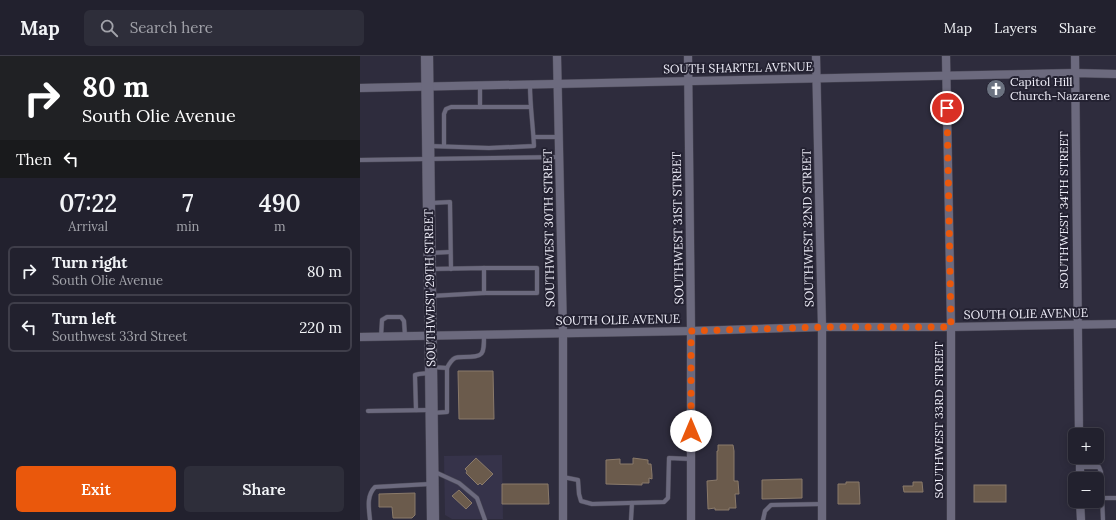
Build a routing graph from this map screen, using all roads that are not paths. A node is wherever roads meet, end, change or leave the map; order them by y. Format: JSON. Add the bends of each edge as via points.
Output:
{"nodes":[{"id":1,"x":427,"y":56,"type":"edge"},
{"id":2,"x":557,"y":56,"type":"edge"},
{"id":3,"x":688,"y":56,"type":"edge"},
{"id":4,"x":816,"y":56,"type":"edge"},
{"id":5,"x":946,"y":56,"type":"edge"},
{"id":6,"x":1075,"y":56,"type":"edge"},
{"id":7,"x":1075,"y":73,"type":"junction"},
{"id":8,"x":1116,"y":74,"type":"edge"},
{"id":9,"x":946,"y":76,"type":"junction"},
{"id":10,"x":816,"y":79,"type":"junction"},
{"id":11,"x":688,"y":80,"type":"junction"},
{"id":12,"x":530,"y":85,"type":"junction"},
{"id":13,"x":557,"y":85,"type":"junction"},
{"id":14,"x":427,"y":86,"type":"junction"},
{"id":15,"x":480,"y":86,"type":"junction"},
{"id":16,"x":360,"y":88,"type":"edge"},
{"id":17,"x":480,"y":107,"type":"junction"},
{"id":18,"x":530,"y":107,"type":"junction"},
{"id":19,"x":534,"y":137,"type":"junction"},
{"id":20,"x":559,"y":137,"type":"junction"},
{"id":21,"x":428,"y":146,"type":"junction"},
{"id":22,"x":444,"y":146,"type":"junction"},
{"id":23,"x":559,"y":157,"type":"junction"},
{"id":24,"x":428,"y":159,"type":"junction"},
{"id":25,"x":360,"y":160,"type":"edge"},
{"id":26,"x":429,"y":204,"type":"junction"},
{"id":27,"x":450,"y":252,"type":"junction"},
{"id":28,"x":430,"y":253,"type":"junction"},
{"id":29,"x":484,"y":268,"type":"junction"},
{"id":30,"x":451,"y":269,"type":"junction"},
{"id":31,"x":430,"y":270,"type":"junction"},
{"id":32,"x":484,"y":294,"type":"junction"},
{"id":33,"x":430,"y":296,"type":"junction"},
{"id":34,"x":1077,"y":324,"type":"junction"},
{"id":35,"x":1116,"y":324,"type":"edge"},
{"id":36,"x":822,"y":327,"type":"junction"},
{"id":37,"x":951,"y":327,"type":"junction"},
{"id":38,"x":691,"y":331,"type":"junction"},
{"id":39,"x":563,"y":333,"type":"junction"},
{"id":40,"x":484,"y":335,"type":"junction"},
{"id":41,"x":405,"y":336,"type":"junction"},
{"id":42,"x":431,"y":336,"type":"junction"},
{"id":43,"x":360,"y":337,"type":"edge"},
{"id":44,"x":381,"y":337,"type":"junction"},
{"id":45,"x":447,"y":368,"type":"junction"},
{"id":46,"x":431,"y":370,"type":"junction"},
{"id":47,"x":416,"y":410,"type":"junction"},
{"id":48,"x":368,"y":411,"type":"dead end"},
{"id":49,"x":432,"y":412,"type":"junction"},
{"id":50,"x":1079,"y":428,"type":"edge"},
{"id":51,"x":691,"y":459,"type":"junction"},
{"id":52,"x":1080,"y":467,"type":"joint"},
{"id":53,"x":1080,"y":472,"type":"edge"},
{"id":54,"x":1101,"y":472,"type":"edge"},
{"id":55,"x":563,"y":477,"type":"junction"},
{"id":56,"x":433,"y":478,"type":"junction"},
{"id":57,"x":1104,"y":498,"type":"edge"},
{"id":58,"x":1116,"y":498,"type":"edge"},
{"id":59,"x":632,"y":503,"type":"junction"},
{"id":60,"x":822,"y":504,"type":"junction"},
{"id":61,"x":1080,"y":508,"type":"edge"},
{"id":62,"x":1102,"y":508,"type":"edge"},
{"id":63,"x":370,"y":520,"type":"edge"},
{"id":64,"x":433,"y":520,"type":"edge"},
{"id":65,"x":485,"y":520,"type":"edge"},
{"id":66,"x":563,"y":520,"type":"edge"},
{"id":67,"x":632,"y":520,"type":"edge"},
{"id":68,"x":691,"y":520,"type":"edge"},
{"id":69,"x":763,"y":520,"type":"edge"},
{"id":70,"x":822,"y":520,"type":"edge"},
{"id":71,"x":951,"y":520,"type":"edge"},
{"id":72,"x":1081,"y":520,"type":"edge"},
{"id":73,"x":1103,"y":520,"type":"edge"}],
"edges":[{"from":1,"to":14,"type":"main road","name":"SOUTHWEST 29TH STREET"},
{"from":2,"to":13,"type":"street","name":"SOUTHWEST 30TH STREET"},
{"from":3,"to":11,"type":"street","name":"SOUTHWEST 31ST STREET"},
{"from":4,"to":10,"type":"street","name":"SOUTHWEST 32ND STREET"},
{"from":5,"to":9,"type":"street","name":"SOUTHWEST 33RD STREET"},
{"from":6,"to":7,"type":"street","name":"SOUTHWEST 34TH STREET"},
{"from":7,"to":8,"type":"street","name":"SOUTH SHARTEL AVENUE"},
{"from":7,"to":9,"type":"street","name":"SOUTH SHARTEL AVENUE"},
{"from":7,"to":34,"type":"street","name":"SOUTHWEST 34TH STREET"},
{"from":9,"to":10,"type":"street","name":"SOUTH SHARTEL AVENUE"},
{"from":9,"to":37,"type":"street","name":"SOUTHWEST 33RD STREET"},
{"from":10,"to":11,"type":"street","name":"SOUTH SHARTEL AVENUE"},
{"from":10,"to":36,"type":"street","name":"SOUTHWEST 32ND STREET"},
{"from":11,"to":13,"type":"street","name":"SOUTH SHARTEL AVENUE"},
{"from":11,"to":38,"type":"street","name":"SOUTHWEST 31ST STREET"},
{"from":12,"to":13,"type":"street","name":"SOUTH SHARTEL AVENUE"},
{"from":12,"to":15,"type":"street","name":"SOUTH SHARTEL AVENUE"},
{"from":12,"to":18,"type":"lane"},
{"from":13,"to":20,"type":"street","name":"SOUTHWEST 30TH STREET"},
{"from":14,"to":15,"type":"street","name":"SOUTH SHARTEL AVENUE"},
{"from":14,"to":16,"type":"street","name":"SOUTH SHARTEL AVENUE"},
{"from":14,"to":21,"type":"main road","name":"SOUTHWEST 29TH STREET"},
{"from":15,"to":17,"type":"lane"},
{"from":17,"to":18,"type":"lane"},
{"from":17,"to":22,"type":"lane","via":[[446,109]]},
{"from":18,"to":19,"type":"lane"},
{"from":19,"to":20,"type":"lane"},
{"from":19,"to":22,"type":"lane","via":[[534,146]]},
{"from":20,"to":23,"type":"street","name":"SOUTHWEST 30TH STREET"},
{"from":21,"to":22,"type":"lane"},
{"from":21,"to":24,"type":"main road","name":"SOUTHWEST 29TH STREET"},
{"from":23,"to":24,"type":"lane"},
{"from":23,"to":39,"type":"street","name":"SOUTHWEST 30TH STREET"},
{"from":24,"to":25,"type":"lane"},
{"from":24,"to":26,"type":"main road","name":"SOUTHWEST 29TH STREET"},
{"from":26,"to":27,"type":"lane","via":[[450,202]]},
{"from":26,"to":28,"type":"main road","name":"SOUTHWEST 29TH STREET"},
{"from":27,"to":28,"type":"lane"},
{"from":27,"to":30,"type":"lane"},
{"from":28,"to":31,"type":"main road","name":"SOUTHWEST 29TH STREET"},
{"from":29,"to":30,"type":"lane"},
{"from":29,"to":32,"type":"lane"},
{"from":29,"to":32,"type":"lane","via":[[537,268],[537,293]]},
{"from":30,"to":31,"type":"lane"},
{"from":31,"to":33,"type":"main road","name":"SOUTHWEST 29TH STREET"},
{"from":32,"to":33,"type":"lane"},
{"from":33,"to":42,"type":"main road","name":"SOUTHWEST 29TH STREET"},
{"from":34,"to":35,"type":"street","name":"SOUTH OLIE AVENUE"},
{"from":34,"to":37,"type":"street","name":"SOUTH OLIE AVENUE"},
{"from":34,"to":50,"type":"street","name":"SOUTHWEST 34TH STREET"},
{"from":36,"to":37,"type":"street","name":"SOUTH OLIE AVENUE"},
{"from":36,"to":38,"type":"street","name":"SOUTH OLIE AVENUE"},
{"from":36,"to":60,"type":"street","name":"SOUTHWEST 32ND STREET"},
{"from":37,"to":71,"type":"street","name":"SOUTHWEST 33RD STREET"},
{"from":38,"to":39,"type":"street","name":"SOUTH OLIE AVENUE"},
{"from":38,"to":51,"type":"street","name":"SOUTHWEST 31ST STREET"},
{"from":39,"to":40,"type":"street","name":"SOUTH OLIE AVENUE"},
{"from":39,"to":55,"type":"street","name":"SOUTHWEST 30TH STREET"},
{"from":40,"to":42,"type":"street","name":"SOUTH OLIE AVENUE"},
{"from":40,"to":45,"type":"lane","via":[[481,355],[456,357]]},
{"from":41,"to":42,"type":"street","name":"SOUTH OLIE AVENUE"},
{"from":41,"to":44,"type":"street","name":"SOUTH OLIE AVENUE"},
{"from":41,"to":44,"type":"lane","via":[[404,321],[401,317],[387,317],[382,320]]},
{"from":42,"to":46,"type":"main road","name":"SOUTHWEST 29TH STREET"},
{"from":43,"to":44,"type":"street","name":"SOUTH OLIE AVENUE"},
{"from":45,"to":46,"type":"lane"},
{"from":45,"to":49,"type":"lane","via":[[447,412]]},
{"from":46,"to":47,"type":"lane","via":[[415,375]]},
{"from":46,"to":49,"type":"main road","name":"SOUTHWEST 29TH STREET"},
{"from":47,"to":48,"type":"lane"},
{"from":47,"to":49,"type":"lane"},
{"from":49,"to":56,"type":"main road","name":"SOUTHWEST 29TH STREET"},
{"from":51,"to":59,"type":"lane","via":[[669,458],[668,498],[664,502]]},
{"from":51,"to":68,"type":"street","name":"SOUTHWEST 31ST STREET"},
{"from":52,"to":53,"type":"street"},
{"from":52,"to":54,"type":"lane","via":[[1099,467]]},
{"from":55,"to":59,"type":"lane","via":[[578,480],[581,501],[592,504]]},
{"from":55,"to":66,"type":"street","name":"SOUTHWEST 30TH STREET"},
{"from":56,"to":63,"type":"lane","via":[[375,487],[369,499]]},
{"from":56,"to":64,"type":"main road","name":"SOUTHWEST 29TH STREET"},
{"from":56,"to":65,"type":"lane","via":[[459,483],[477,498]]},
{"from":57,"to":58,"type":"lane"},
{"from":59,"to":67,"type":"lane"},
{"from":60,"to":69,"type":"lane","via":[[771,505],[764,511]]},
{"from":60,"to":70,"type":"street","name":"SOUTHWEST 32ND STREET"},
{"from":61,"to":72,"type":"street"},
{"from":62,"to":73,"type":"lane"}]}
